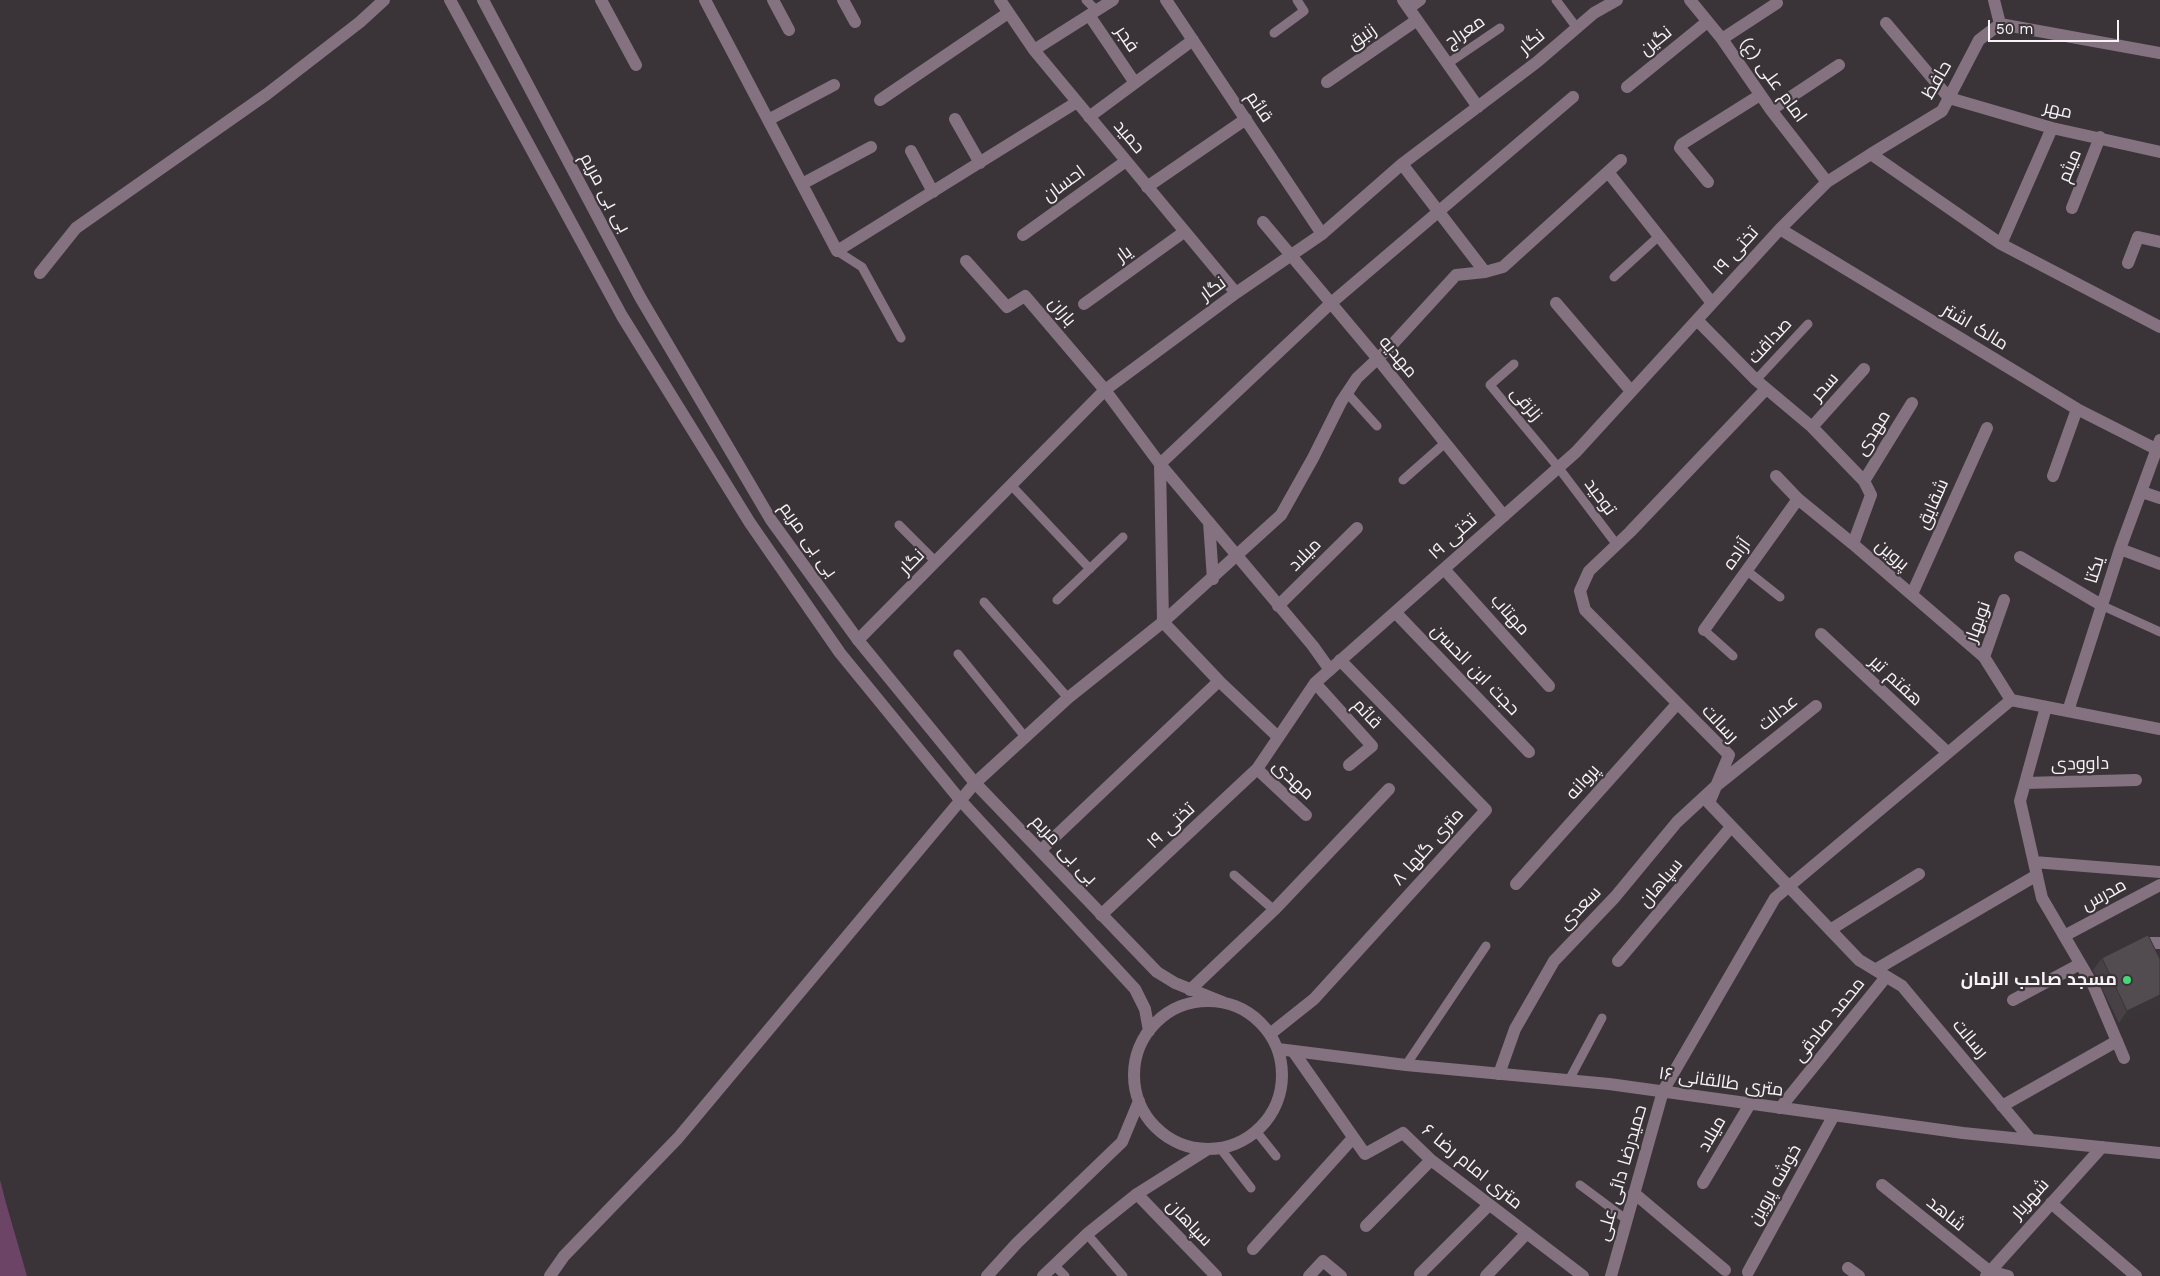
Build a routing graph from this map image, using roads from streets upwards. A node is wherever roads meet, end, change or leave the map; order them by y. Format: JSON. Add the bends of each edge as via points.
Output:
{"nodes":[{"id":1,"x":384,"y":0,"type":"edge"},
{"id":2,"x":450,"y":0,"type":"edge"},
{"id":3,"x":483,"y":0,"type":"edge"},
{"id":4,"x":601,"y":0,"type":"edge"},
{"id":5,"x":705,"y":0,"type":"edge"},
{"id":6,"x":773,"y":0,"type":"edge"},
{"id":7,"x":843,"y":0,"type":"edge"},
{"id":8,"x":1000,"y":0,"type":"edge"},
{"id":9,"x":1113,"y":0,"type":"edge"},
{"id":10,"x":1166,"y":0,"type":"edge"},
{"id":11,"x":1420,"y":0,"type":"edge"},
{"id":12,"x":1617,"y":0,"type":"edge"},
{"id":13,"x":1690,"y":0,"type":"edge"},
{"id":14,"x":1994,"y":0,"type":"edge"},
{"id":15,"x":1777,"y":3,"type":"dead end"},
{"id":16,"x":1406,"y":4,"type":"edge"},
{"id":17,"x":1008,"y":13,"type":"junction"},
{"id":18,"x":1093,"y":13,"type":"junction"},
{"id":19,"x":1417,"y":20,"type":"junction"},
{"id":20,"x":855,"y":22,"type":"dead end"},
{"id":21,"x":1707,"y":22,"type":"junction"},
{"id":22,"x":1886,"y":23,"type":"dead end"},
{"id":23,"x":2000,"y":24,"type":"junction"},
{"id":24,"x":789,"y":30,"type":"dead end"},
{"id":25,"x":1722,"y":39,"type":"junction"},
{"id":26,"x":1193,"y":40,"type":"junction"},
{"id":27,"x":1034,"y":50,"type":"junction"},
{"id":28,"x":2160,"y":53,"type":"edge"},
{"id":29,"x":636,"y":65,"type":"dead end"},
{"id":30,"x":1840,"y":65,"type":"dead end"},
{"id":31,"x":1327,"y":82,"type":"dead end"},
{"id":32,"x":1135,"y":83,"type":"junction"},
{"id":33,"x":834,"y":85,"type":"dead end"},
{"id":34,"x":1627,"y":86,"type":"dead end"},
{"id":35,"x":1760,"y":96,"type":"junction"},
{"id":36,"x":1573,"y":97,"type":"dead end"},
{"id":37,"x":1949,"y":98,"type":"junction"},
{"id":38,"x":880,"y":100,"type":"dead end"},
{"id":39,"x":1077,"y":102,"type":"junction"},
{"id":40,"x":1478,"y":107,"type":"junction"},
{"id":41,"x":1771,"y":110,"type":"junction"},
{"id":42,"x":1089,"y":117,"type":"junction"},
{"id":43,"x":955,"y":119,"type":"dead end"},
{"id":44,"x":1246,"y":119,"type":"junction"},
{"id":45,"x":768,"y":120,"type":"junction"},
{"id":46,"x":2052,"y":128,"type":"junction"},
{"id":47,"x":2100,"y":137,"type":"junction"},
{"id":48,"x":871,"y":146,"type":"dead end"},
{"id":49,"x":911,"y":151,"type":"dead end"},
{"id":50,"x":2160,"y":152,"type":"edge"},
{"id":51,"x":1871,"y":154,"type":"junction"},
{"id":52,"x":1621,"y":160,"type":"dead end"},
{"id":53,"x":1126,"y":161,"type":"junction"},
{"id":54,"x":980,"y":163,"type":"junction"},
{"id":55,"x":1402,"y":164,"type":"junction"},
{"id":56,"x":1608,"y":172,"type":"junction"},
{"id":57,"x":1708,"y":182,"type":"dead end"},
{"id":58,"x":1827,"y":182,"type":"junction"},
{"id":59,"x":802,"y":184,"type":"junction"},
{"id":60,"x":1147,"y":187,"type":"junction"},
{"id":61,"x":933,"y":192,"type":"junction"},
{"id":62,"x":2072,"y":208,"type":"dead end"},
{"id":63,"x":1438,"y":211,"type":"junction"},
{"id":64,"x":1262,"y":222,"type":"dead end"},
{"id":65,"x":1780,"y":229,"type":"junction"},
{"id":66,"x":1184,"y":232,"type":"junction"},
{"id":67,"x":1322,"y":234,"type":"junction"},
{"id":68,"x":1023,"y":235,"type":"dead end"},
{"id":69,"x":2160,"y":242,"type":"edge"},
{"id":70,"x":2001,"y":244,"type":"junction"},
{"id":71,"x":1290,"y":256,"type":"junction"},
{"id":72,"x":966,"y":261,"type":"dead end"},
{"id":73,"x":2128,"y":263,"type":"dead end"},
{"id":74,"x":1485,"y":272,"type":"junction"},
{"id":75,"x":40,"y":273,"type":"dead end"},
{"id":76,"x":1236,"y":294,"type":"junction"},
{"id":77,"x":1556,"y":302,"type":"dead end"},
{"id":78,"x":1712,"y":303,"type":"junction"},
{"id":79,"x":1084,"y":304,"type":"dead end"},
{"id":80,"x":1330,"y":304,"type":"junction"},
{"id":81,"x":1697,"y":320,"type":"junction"},
{"id":82,"x":2160,"y":327,"type":"edge"},
{"id":83,"x":1377,"y":358,"type":"junction"},
{"id":84,"x":1864,"y":369,"type":"dead end"},
{"id":85,"x":1766,"y":389,"type":"junction"},
{"id":86,"x":1105,"y":390,"type":"junction"},
{"id":87,"x":1631,"y":392,"type":"junction"},
{"id":88,"x":1912,"y":403,"type":"dead end"},
{"id":89,"x":2077,"y":409,"type":"junction"},
{"id":90,"x":1812,"y":427,"type":"junction"},
{"id":91,"x":1987,"y":428,"type":"dead end"},
{"id":92,"x":2158,"y":445,"type":"edge"},
{"id":93,"x":1160,"y":464,"type":"junction"},
{"id":94,"x":1776,"y":476,"type":"dead end"},
{"id":95,"x":2053,"y":476,"type":"dead end"},
{"id":96,"x":1864,"y":481,"type":"junction"},
{"id":97,"x":2142,"y":492,"type":"junction"},
{"id":98,"x":2160,"y":498,"type":"edge"},
{"id":99,"x":1798,"y":499,"type":"junction"},
{"id":100,"x":1504,"y":516,"type":"junction"},
{"id":101,"x":1209,"y":522,"type":"junction"},
{"id":102,"x":1357,"y":528,"type":"dead end"},
{"id":103,"x":1852,"y":544,"type":"junction"},
{"id":104,"x":2120,"y":549,"type":"junction"},
{"id":105,"x":1238,"y":556,"type":"junction"},
{"id":106,"x":2020,"y":557,"type":"dead end"},
{"id":107,"x":2160,"y":564,"type":"edge"},
{"id":108,"x":1444,"y":569,"type":"junction"},
{"id":109,"x":1212,"y":578,"type":"junction"},
{"id":110,"x":1912,"y":594,"type":"junction"},
{"id":111,"x":2004,"y":600,"type":"dead end"},
{"id":112,"x":1278,"y":606,"type":"junction"},
{"id":113,"x":2103,"y":606,"type":"junction"},
{"id":114,"x":1395,"y":612,"type":"junction"},
{"id":115,"x":1164,"y":622,"type":"junction"},
{"id":116,"x":1704,"y":630,"type":"road end"},
{"id":117,"x":1821,"y":634,"type":"dead end"},
{"id":118,"x":858,"y":640,"type":"junction"},
{"id":119,"x":1984,"y":657,"type":"junction"},
{"id":120,"x":1340,"y":660,"type":"junction"},
{"id":121,"x":1330,"y":670,"type":"junction"},
{"id":122,"x":1219,"y":681,"type":"junction"},
{"id":123,"x":1315,"y":683,"type":"junction"},
{"id":124,"x":1549,"y":686,"type":"dead end"},
{"id":125,"x":2010,"y":700,"type":"junction"},
{"id":126,"x":1677,"y":704,"type":"junction"},
{"id":127,"x":1816,"y":706,"type":"dead end"},
{"id":128,"x":2046,"y":707,"type":"junction"},
{"id":129,"x":2068,"y":711,"type":"junction"},
{"id":130,"x":2160,"y":729,"type":"edge"},
{"id":131,"x":1278,"y":737,"type":"junction"},
{"id":132,"x":1529,"y":752,"type":"dead end"},
{"id":133,"x":1948,"y":753,"type":"junction"},
{"id":134,"x":1349,"y":765,"type":"dead end"},
{"id":135,"x":1257,"y":769,"type":"junction"},
{"id":136,"x":2136,"y":780,"type":"dead end"},
{"id":137,"x":976,"y":783,"type":"junction"},
{"id":138,"x":2025,"y":783,"type":"junction"},
{"id":139,"x":1716,"y":786,"type":"junction"},
{"id":140,"x":1389,"y":789,"type":"dead end"},
{"id":141,"x":960,"y":801,"type":"junction"},
{"id":142,"x":1306,"y":815,"type":"dead end"},
{"id":143,"x":1731,"y":827,"type":"junction"},
{"id":144,"x":1041,"y":850,"type":"junction"},
{"id":145,"x":2034,"y":862,"type":"junction"},
{"id":146,"x":2160,"y":872,"type":"edge"},
{"id":147,"x":1919,"y":874,"type":"dead end"},
{"id":148,"x":2037,"y":875,"type":"junction"},
{"id":149,"x":1516,"y":884,"type":"dead end"},
{"id":150,"x":2160,"y":885,"type":"edge"},
{"id":151,"x":1788,"y":887,"type":"junction"},
{"id":152,"x":1101,"y":915,"type":"junction"},
{"id":153,"x":1830,"y":930,"type":"junction"},
{"id":154,"x":2064,"y":936,"type":"junction"},
{"id":155,"x":1618,"y":961,"type":"dead end"},
{"id":156,"x":2080,"y":964,"type":"junction"},
{"id":157,"x":1880,"y":973,"type":"junction"},
{"id":158,"x":1190,"y":990,"type":"junction"},
{"id":159,"x":2013,"y":1000,"type":"dead end"},
{"id":160,"x":1225,"y":1003,"type":"junction"},
{"id":161,"x":1149,"y":1031,"type":"junction"},
{"id":162,"x":1270,"y":1034,"type":"junction"},
{"id":163,"x":2117,"y":1041,"type":"junction"},
{"id":164,"x":1278,"y":1049,"type":"junction"},
{"id":165,"x":1293,"y":1052,"type":"junction"},
{"id":166,"x":2124,"y":1058,"type":"dead end"},
{"id":167,"x":1498,"y":1074,"type":"junction"},
{"id":168,"x":1663,"y":1092,"type":"junction"},
{"id":169,"x":1139,"y":1101,"type":"junction"},
{"id":170,"x":1750,"y":1104,"type":"junction"},
{"id":171,"x":2002,"y":1106,"type":"junction"},
{"id":172,"x":1780,"y":1108,"type":"junction"},
{"id":173,"x":1834,"y":1115,"type":"junction"},
{"id":174,"x":1353,"y":1138,"type":"junction"},
{"id":175,"x":2031,"y":1140,"type":"junction"},
{"id":176,"x":2102,"y":1147,"type":"junction"},
{"id":177,"x":1214,"y":1149,"type":"junction"},
{"id":178,"x":2160,"y":1153,"type":"edge"},
{"id":179,"x":1431,"y":1160,"type":"junction"},
{"id":180,"x":1703,"y":1183,"type":"dead end"},
{"id":181,"x":1882,"y":1185,"type":"dead end"},
{"id":182,"x":1137,"y":1194,"type":"junction"},
{"id":183,"x":1634,"y":1194,"type":"junction"},
{"id":184,"x":2051,"y":1203,"type":"junction"},
{"id":185,"x":1489,"y":1205,"type":"junction"},
{"id":186,"x":1366,"y":1226,"type":"dead end"},
{"id":187,"x":1526,"y":1233,"type":"junction"},
{"id":188,"x":1253,"y":1249,"type":"dead end"},
{"id":189,"x":1848,"y":1268,"type":"dead end"},
{"id":190,"x":1725,"y":1270,"type":"dead end"},
{"id":191,"x":1748,"y":1272,"type":"dead end"},
{"id":192,"x":1987,"y":1273,"type":"edge"},
{"id":193,"x":1420,"y":1274,"type":"dead end"},
{"id":194,"x":550,"y":1276,"type":"edge"},
{"id":195,"x":987,"y":1276,"type":"edge"},
{"id":196,"x":1043,"y":1276,"type":"edge"},
{"id":197,"x":1216,"y":1276,"type":"edge"},
{"id":198,"x":1309,"y":1276,"type":"edge"},
{"id":199,"x":1341,"y":1276,"type":"edge"},
{"id":200,"x":1486,"y":1276,"type":"edge"},
{"id":201,"x":1583,"y":1276,"type":"edge"},
{"id":202,"x":1611,"y":1276,"type":"edge"},
{"id":203,"x":1859,"y":1276,"type":"edge"},
{"id":204,"x":2008,"y":1276,"type":"edge"},
{"id":205,"x":2136,"y":1276,"type":"edge"}],
"edges":[{"from":1,"to":75,"type":"street","via":[[267,94],[76,228]]},
{"from":2,"to":141,"type":"street","via":[[622,316],[750,523],[840,652]]},
{"from":3,"to":118,"type":"street","name":"بی بی مریم","via":[[640,297],[771,520]]},
{"from":4,"to":29,"type":"street"},
{"from":5,"to":45,"type":"street"},
{"from":6,"to":24,"type":"street"},
{"from":7,"to":20,"type":"street"},
{"from":8,"to":17,"type":"street","name":"حمید"},
{"from":9,"to":18,"type":"street"},
{"from":10,"to":26,"type":"street","name":"قائم"},
{"from":11,"to":16,"type":"street"},
{"from":12,"to":40,"type":"street","name":"نگار","via":[[1594,12],[1537,62]]},
{"from":13,"to":21,"type":"street","name":"امام علی (ع)"},
{"from":14,"to":23,"type":"street"},
{"from":15,"to":25,"type":"street"},
{"from":16,"to":19,"type":"street"},
{"from":17,"to":27,"type":"street","name":"حمید"},
{"from":17,"to":38,"type":"street"},
{"from":18,"to":27,"type":"street"},
{"from":18,"to":32,"type":"street","name":"فجر"},
{"from":19,"to":31,"type":"street","name":"زنبق"},
{"from":19,"to":40,"type":"street"},
{"from":21,"to":25,"type":"street","name":"امام علی (ع)"},
{"from":21,"to":34,"type":"street","name":"نگین"},
{"from":22,"to":37,"type":"street"},
{"from":23,"to":28,"type":"street"},
{"from":23,"to":37,"type":"street","name":"حافظ","via":[[1979,40]]},
{"from":25,"to":35,"type":"street","name":"امام علی (ع)"},
{"from":26,"to":32,"type":"street"},
{"from":26,"to":44,"type":"street","name":"قائم"},
{"from":27,"to":39,"type":"street","name":"حمید"},
{"from":30,"to":41,"type":"street"},
{"from":32,"to":42,"type":"street"},
{"from":33,"to":45,"type":"street"},
{"from":35,"to":41,"type":"street","name":"امام علی (ع)"},
{"from":35,"to":57,"type":"street","via":[[1682,144],[1680,148]]},
{"from":36,"to":63,"type":"street"},
{"from":37,"to":46,"type":"street","name":"مهر"},
{"from":37,"to":51,"type":"street","name":"حافظ","via":[[1942,112]]},
{"from":39,"to":42,"type":"street","name":"حمید"},
{"from":39,"to":54,"type":"street"},
{"from":40,"to":55,"type":"street","name":"نگار"},
{"from":41,"to":58,"type":"street","name":"امام علی (ع)"},
{"from":42,"to":53,"type":"street","name":"حمید"},
{"from":43,"to":54,"type":"street"},
{"from":44,"to":60,"type":"street"},
{"from":44,"to":67,"type":"street","name":"قائم"},
{"from":45,"to":59,"type":"street"},
{"from":46,"to":47,"type":"street","name":"مهر"},
{"from":46,"to":70,"type":"street"},
{"from":47,"to":50,"type":"street","name":"مهر"},
{"from":47,"to":62,"type":"street","name":"میثم"},
{"from":48,"to":59,"type":"street"},
{"from":49,"to":61,"type":"street"},
{"from":51,"to":58,"type":"street","name":"حافظ"},
{"from":51,"to":70,"type":"street"},
{"from":52,"to":56,"type":"street"},
{"from":53,"to":60,"type":"street","name":"حمید"},
{"from":53,"to":68,"type":"street","name":"احسان"},
{"from":54,"to":61,"type":"street"},
{"from":55,"to":63,"type":"street"},
{"from":55,"to":67,"type":"street","name":"نگار"},
{"from":56,"to":74,"type":"street","via":[[1503,267]]},
{"from":56,"to":78,"type":"street"},
{"from":58,"to":65,"type":"street","name":"تختی ۱۹"},
{"from":59,"to":61,"type":"street","via":[[837,251]]},
{"from":60,"to":66,"type":"street","name":"حمید"},
{"from":63,"to":74,"type":"street"},
{"from":63,"to":80,"type":"street"},
{"from":64,"to":71,"type":"street","name":"مهدیه"},
{"from":65,"to":78,"type":"street","name":"تختی ۱۹"},
{"from":65,"to":89,"type":"street","name":"مالک اشتر"},
{"from":66,"to":76,"type":"street","name":"حمید"},
{"from":66,"to":79,"type":"street","name":"یار"},
{"from":67,"to":71,"type":"street","name":"نگار"},
{"from":69,"to":73,"type":"street","via":[[2138,237]]},
{"from":70,"to":82,"type":"street"},
{"from":71,"to":76,"type":"street","name":"نگار"},
{"from":71,"to":80,"type":"street","name":"مهدیه"},
{"from":72,"to":86,"type":"street","name":"باران","via":[[1007,307],[1026,296]]},
{"from":74,"to":83,"type":"street","via":[[1456,275],[1390,348]]},
{"from":76,"to":86,"type":"street","name":"نگار"},
{"from":77,"to":87,"type":"street"},
{"from":78,"to":81,"type":"street","name":"تختی ۱۹"},
{"from":80,"to":83,"type":"street","name":"مهدیه"},
{"from":80,"to":93,"type":"street"},
{"from":81,"to":85,"type":"street"},
{"from":81,"to":87,"type":"street","name":"تختی ۱۹"},
{"from":83,"to":100,"type":"street","name":"مهدیه"},
{"from":83,"to":105,"type":"street","via":[[1347,393],[1281,515]]},
{"from":84,"to":90,"type":"street","name":"سحر"},
{"from":85,"to":90,"type":"street"},
{"from":85,"to":126,"type":"street","name":"رسالت","via":[[1589,571],[1580,591],[1585,610]]},
{"from":86,"to":93,"type":"street"},
{"from":86,"to":118,"type":"street","name":"نگار"},
{"from":87,"to":100,"type":"street","name":"تختی ۱۹","via":[[1576,452]]},
{"from":88,"to":96,"type":"street","name":"مهدی"},
{"from":89,"to":92,"type":"street","name":"مالک اشتر"},
{"from":89,"to":95,"type":"street"},
{"from":90,"to":96,"type":"street"},
{"from":91,"to":110,"type":"street","name":"شقایق"},
{"from":92,"to":97,"type":"street","name":"یکتا"},
{"from":93,"to":101,"type":"street"},
{"from":93,"to":115,"type":"street"},
{"from":94,"to":99,"type":"street"},
{"from":96,"to":103,"type":"street","name":"پروین","via":[[1871,495]]},
{"from":97,"to":98,"type":"street"},
{"from":97,"to":104,"type":"street","name":"یکتا"},
{"from":99,"to":103,"type":"street"},
{"from":99,"to":116,"type":"street","name":"آزاده"},
{"from":100,"to":108,"type":"street","name":"تختی ۱۹"},
{"from":101,"to":105,"type":"street"},
{"from":101,"to":109,"type":"street"},
{"from":102,"to":112,"type":"street","name":"میلاد"},
{"from":103,"to":110,"type":"street","name":"پروین"},
{"from":104,"to":107,"type":"street"},
{"from":104,"to":113,"type":"street","name":"یکتا"},
{"from":105,"to":109,"type":"street"},
{"from":105,"to":112,"type":"street"},
{"from":106,"to":113,"type":"street"},
{"from":108,"to":114,"type":"street","name":"تختی ۱۹"},
{"from":108,"to":124,"type":"street","name":"مهتاب"},
{"from":109,"to":115,"type":"street"},
{"from":110,"to":119,"type":"street","name":"پروین"},
{"from":111,"to":119,"type":"street","name":"نوبهار"},
{"from":112,"to":121,"type":"street"},
{"from":113,"to":129,"type":"street","name":"یکتا"},
{"from":114,"to":120,"type":"street","name":"تختی ۱۹"},
{"from":114,"to":132,"type":"street","name":"حجت ابن الحسن"},
{"from":115,"to":122,"type":"street"},
{"from":115,"to":137,"type":"street","via":[[1068,698]]},
{"from":117,"to":133,"type":"street","name":"هفتم تیر"},
{"from":118,"to":137,"type":"street","name":"بی بی مریم"},
{"from":119,"to":125,"type":"street","name":"پروین"},
{"from":120,"to":121,"type":"street","name":"تختی ۱۹"},
{"from":120,"to":162,"type":"street","name":"۸ متری گلها","via":[[1486,810],[1314,999]]},
{"from":121,"to":123,"type":"street","name":"تختی ۱۹"},
{"from":122,"to":131,"type":"street"},
{"from":122,"to":144,"type":"street"},
{"from":123,"to":131,"type":"street","name":"تختی ۱۹"},
{"from":123,"to":134,"type":"street","name":"قائم","via":[[1372,746]]},
{"from":125,"to":128,"type":"street"},
{"from":125,"to":133,"type":"street"},
{"from":126,"to":139,"type":"street","name":"رسالت","via":[[1729,755]]},
{"from":126,"to":149,"type":"street","name":"پروانه"},
{"from":127,"to":139,"type":"street","name":"عدالت"},
{"from":128,"to":129,"type":"street"},
{"from":128,"to":138,"type":"street"},
{"from":129,"to":130,"type":"street"},
{"from":131,"to":135,"type":"street","name":"تختی ۱۹"},
{"from":133,"to":151,"type":"street"},
{"from":135,"to":142,"type":"street","name":"مهدی"},
{"from":135,"to":152,"type":"street","name":"تختی ۱۹"},
{"from":136,"to":138,"type":"street","name":"داوودی"},
{"from":137,"to":141,"type":"street"},
{"from":137,"to":144,"type":"street","name":"بی بی مریم"},
{"from":138,"to":145,"type":"street","via":[[2020,801]]},
{"from":139,"to":143,"type":"street","name":"رسالت","via":[[1709,803]]},
{"from":139,"to":167,"type":"street","name":"سعدی","via":[[1677,822],[1615,897],[1554,960],[1515,1029]]},
{"from":140,"to":158,"type":"street","via":[[1274,910]]},
{"from":141,"to":161,"type":"street","via":[[1135,989],[1145,1009]]},
{"from":141,"to":194,"type":"street","via":[[678,1138],[564,1256]]},
{"from":143,"to":151,"type":"street","name":"رسالت"},
{"from":143,"to":155,"type":"street","name":"سپاهان"},
{"from":144,"to":152,"type":"street","name":"بی بی مریم"},
{"from":145,"to":146,"type":"street"},
{"from":145,"to":148,"type":"street"},
{"from":147,"to":153,"type":"street"},
{"from":148,"to":154,"type":"street","via":[[2042,898]]},
{"from":148,"to":157,"type":"street"},
{"from":150,"to":154,"type":"street","name":"مدرس"},
{"from":151,"to":153,"type":"street","name":"رسالت"},
{"from":151,"to":168,"type":"street","name":"حمیدرضا دائی علی","via":[[1775,898]]},
{"from":152,"to":158,"type":"street","name":"بی بی مریم","via":[[1157,972]]},
{"from":153,"to":157,"type":"street","name":"رسالت","via":[[1859,960]]},
{"from":154,"to":156,"type":"street"},
{"from":156,"to":159,"type":"street"},
{"from":156,"to":163,"type":"street"},
{"from":157,"to":171,"type":"street","name":"رسالت","via":[[1902,986]]},
{"from":157,"to":172,"type":"street","name":"محمد صادقی"},
{"from":158,"to":160,"type":"street","name":"بی بی مریم"},
{"from":160,"to":161,"type":"street","via":[[1203,1002],[1183,1006],[1164,1016]]},
{"from":160,"to":162,"type":"street","via":[[1250,1014]]},
{"from":161,"to":169,"type":"street","via":[[1138,1053],[1134,1076]]},
{"from":162,"to":164,"type":"street"},
{"from":163,"to":166,"type":"street"},
{"from":163,"to":171,"type":"street"},
{"from":164,"to":165,"type":"street","name":"۱۶ متری طالقانی"},
{"from":164,"to":177,"type":"street","via":[[1282,1071],[1280,1094],[1271,1114],[1256,1132],[1239,1142]]},
{"from":165,"to":167,"type":"street","name":"۱۶ متری طالقانی"},
{"from":165,"to":174,"type":"street","name":"۶ متری امام رضا"},
{"from":167,"to":168,"type":"street","name":"۱۶ متری طالقانی"},
{"from":168,"to":170,"type":"street","name":"۱۶ متری طالقانی"},
{"from":168,"to":183,"type":"street","name":"حمیدرضا دائی علی"},
{"from":169,"to":177,"type":"street","via":[[1160,1132],[1180,1144]]},
{"from":169,"to":195,"type":"street","via":[[1122,1142]]},
{"from":170,"to":172,"type":"street","name":"۱۶ متری طالقانی"},
{"from":170,"to":180,"type":"street","name":"میلاد"},
{"from":171,"to":175,"type":"street","name":"رسالت"},
{"from":172,"to":173,"type":"street","name":"۱۶ متری طالقانی"},
{"from":173,"to":175,"type":"street","name":"۱۶ متری طالقانی"},
{"from":173,"to":191,"type":"street","name":"خوشه پروین"},
{"from":174,"to":179,"type":"street","name":"۶ متری امام رضا","via":[[1365,1154],[1403,1133]]},
{"from":174,"to":188,"type":"street"},
{"from":175,"to":176,"type":"street","name":"۱۶ متری طالقانی"},
{"from":176,"to":178,"type":"street","name":"۱۶ متری طالقانی"},
{"from":176,"to":184,"type":"street","name":"شهریار"},
{"from":177,"to":182,"type":"street"},
{"from":179,"to":185,"type":"street","name":"۶ متری امام رضا"},
{"from":179,"to":186,"type":"street"},
{"from":181,"to":192,"type":"street","name":"شاهد"},
{"from":182,"to":196,"type":"street","via":[[1087,1234]]},
{"from":182,"to":197,"type":"street","name":"سپاهان"},
{"from":183,"to":190,"type":"street"},
{"from":183,"to":202,"type":"street","name":"حمیدرضا دائی علی"},
{"from":184,"to":192,"type":"street","name":"شهریار"},
{"from":184,"to":205,"type":"street"},
{"from":185,"to":187,"type":"street","name":"۶ متری امام رضا"},
{"from":185,"to":193,"type":"street"},
{"from":187,"to":200,"type":"street"},
{"from":187,"to":201,"type":"street","name":"۶ متری امام رضا"},
{"from":189,"to":203,"type":"street"},
{"from":192,"to":204,"type":"street"},
{"from":198,"to":199,"type":"street","via":[[1323,1261]]}]}
